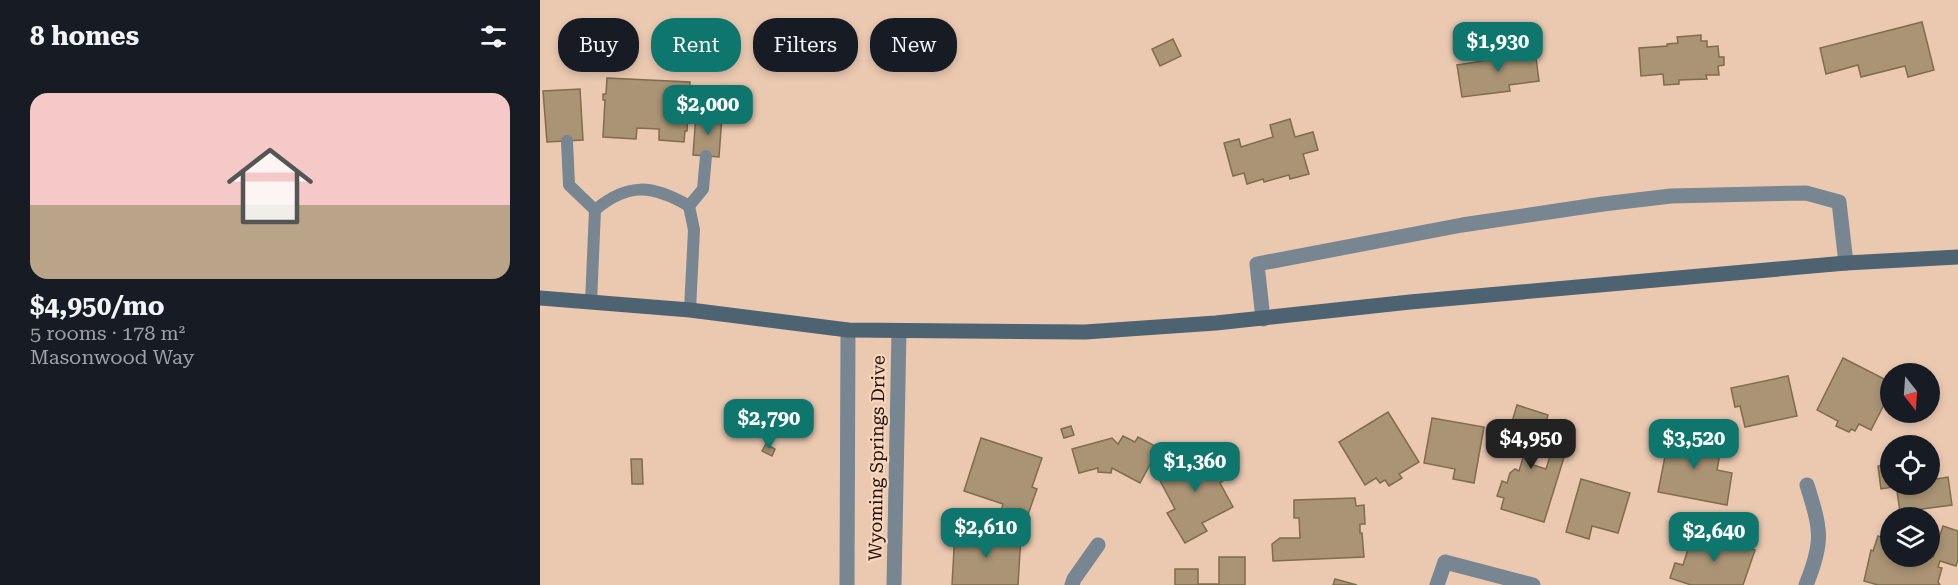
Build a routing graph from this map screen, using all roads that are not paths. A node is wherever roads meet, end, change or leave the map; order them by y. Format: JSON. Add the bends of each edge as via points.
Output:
{"nodes":[{"id":1,"x":567,"y":141,"type":"dead end"},
{"id":2,"x":706,"y":156,"type":"dead end"},
{"id":3,"x":689,"y":206,"type":"junction"},
{"id":4,"x":595,"y":210,"type":"junction"},
{"id":5,"x":1958,"y":257,"type":"edge"},
{"id":6,"x":1846,"y":263,"type":"junction"},
{"id":7,"x":540,"y":298,"type":"edge"},
{"id":8,"x":591,"y":303,"type":"junction"},
{"id":9,"x":690,"y":310,"type":"junction"},
{"id":10,"x":1263,"y":319,"type":"junction"},
{"id":11,"x":848,"y":330,"type":"junction"},
{"id":12,"x":899,"y":331,"type":"junction"},
{"id":13,"x":1807,"y":485,"type":"dead end"},
{"id":14,"x":1098,"y":545,"type":"dead end"},
{"id":15,"x":847,"y":585,"type":"edge"},
{"id":16,"x":894,"y":585,"type":"edge"},
{"id":17,"x":1072,"y":585,"type":"edge"},
{"id":18,"x":1437,"y":585,"type":"edge"},
{"id":19,"x":1533,"y":585,"type":"edge"},
{"id":20,"x":1806,"y":585,"type":"edge"}],
"edges":[{"from":1,"to":4,"type":"lane","via":[[569,185]]},
{"from":2,"to":3,"type":"lane","via":[[703,189]]},
{"from":3,"to":4,"type":"lane","via":[[667,194],[639,189],[610,197]]},
{"from":3,"to":9,"type":"lane","via":[[694,231]]},
{"from":4,"to":8,"type":"lane"},
{"from":5,"to":6,"type":"main road"},
{"from":6,"to":10,"type":"main road"},
{"from":6,"to":10,"type":"street","via":[[1839,202],[1806,193],[1671,196],[1462,225],[1257,264]]},
{"from":7,"to":8,"type":"main road"},
{"from":8,"to":9,"type":"main road"},
{"from":9,"to":11,"type":"main road"},
{"from":10,"to":12,"type":"main road","via":[[1085,332]]},
{"from":11,"to":12,"type":"main road"},
{"from":11,"to":15,"type":"street","name":"Wyoming Springs Drive"},
{"from":12,"to":16,"type":"street","name":"Wyoming Springs Drive"},
{"from":13,"to":20,"type":"street","via":[[1820,540]]},
{"from":14,"to":17,"type":"street"},
{"from":18,"to":19,"type":"street","via":[[1444,562]]}]}
